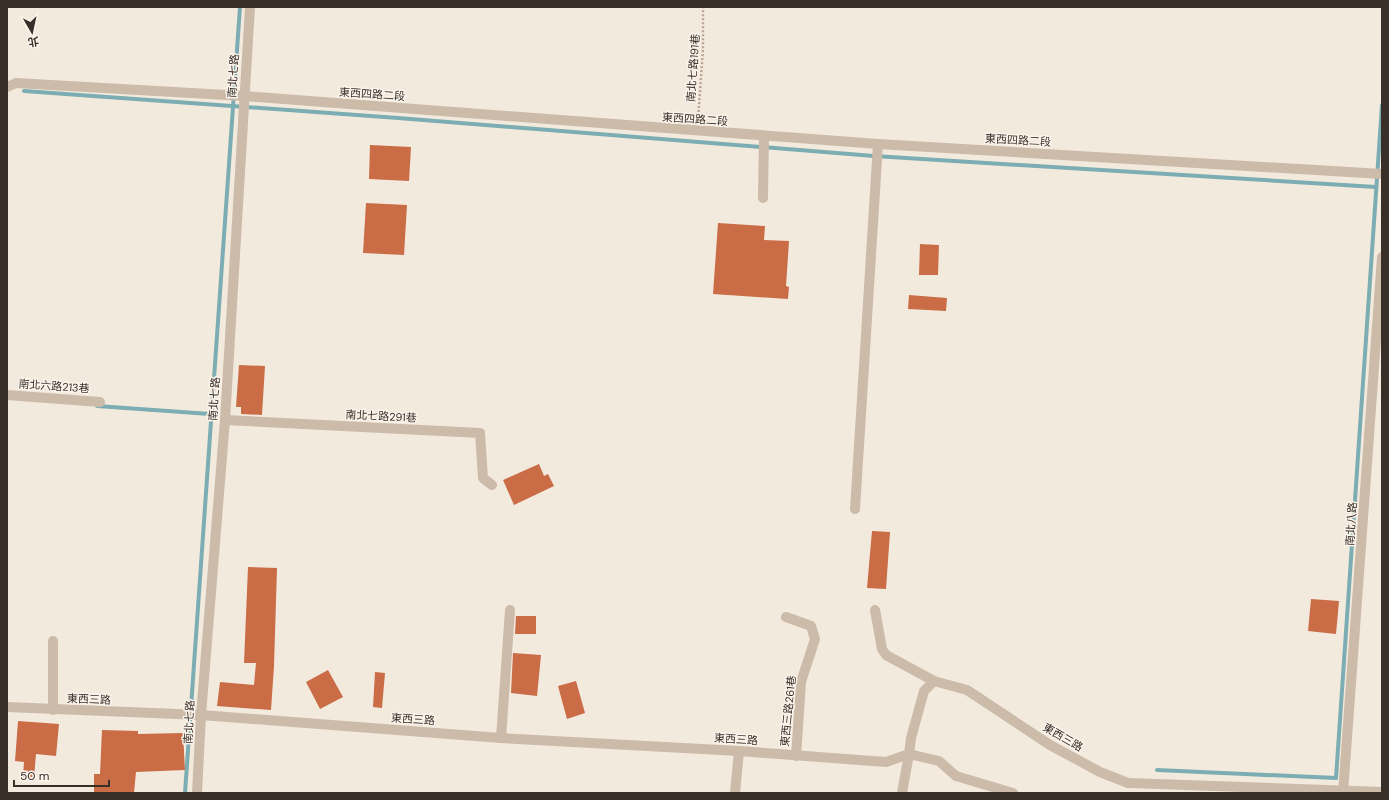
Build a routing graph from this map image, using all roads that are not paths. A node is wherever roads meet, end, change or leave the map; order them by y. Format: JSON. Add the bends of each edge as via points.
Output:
{"nodes":[{"id":1,"x":250,"y":7,"type":"edge"},
{"id":2,"x":7,"y":88,"type":"edge"},
{"id":3,"x":244,"y":96,"type":"junction"},
{"id":4,"x":764,"y":136,"type":"junction"},
{"id":5,"x":878,"y":144,"type":"junction"},
{"id":6,"x":1382,"y":174,"type":"edge"},
{"id":7,"x":763,"y":198,"type":"dead end"},
{"id":8,"x":1382,"y":257,"type":"edge"},
{"id":9,"x":7,"y":394,"type":"edge"},
{"id":10,"x":100,"y":402,"type":"dead end"},
{"id":11,"x":225,"y":420,"type":"junction"},
{"id":12,"x":492,"y":485,"type":"dead end"},
{"id":13,"x":855,"y":509,"type":"dead end"},
{"id":14,"x":510,"y":610,"type":"dead end"},
{"id":15,"x":875,"y":610,"type":"dead end"},
{"id":16,"x":786,"y":617,"type":"dead end"},
{"id":17,"x":53,"y":641,"type":"dead end"},
{"id":18,"x":934,"y":681,"type":"junction"},
{"id":19,"x":7,"y":707,"type":"edge"},
{"id":20,"x":53,"y":710,"type":"junction"},
{"id":21,"x":201,"y":716,"type":"junction"},
{"id":22,"x":501,"y":738,"type":"junction"},
{"id":23,"x":739,"y":751,"type":"junction"},
{"id":24,"x":909,"y":754,"type":"junction"},
{"id":25,"x":796,"y":756,"type":"junction"},
{"id":26,"x":1128,"y":783,"type":"junction"},
{"id":27,"x":1343,"y":791,"type":"edge"},
{"id":28,"x":1382,"y":792,"type":"edge"},
{"id":29,"x":197,"y":793,"type":"edge"},
{"id":30,"x":735,"y":793,"type":"edge"},
{"id":31,"x":902,"y":793,"type":"edge"},
{"id":32,"x":1013,"y":793,"type":"edge"},
{"id":33,"x":1132,"y":793,"type":"edge"}],
"edges":[{"from":1,"to":3,"type":"street","name":"南北七路"},
{"from":2,"to":3,"type":"street","name":"東西四路二段","via":[[16,83]]},
{"from":3,"to":4,"type":"street","name":"東西四路二段"},
{"from":3,"to":11,"type":"street","name":"南北七路"},
{"from":4,"to":5,"type":"street","name":"東西四路二段"},
{"from":4,"to":7,"type":"street"},
{"from":5,"to":6,"type":"street","name":"東西四路二段"},
{"from":5,"to":13,"type":"street"},
{"from":8,"to":27,"type":"street","name":"南北八路"},
{"from":9,"to":10,"type":"street","name":"南北六路213巷"},
{"from":11,"to":12,"type":"street","name":"南北七路291巷","via":[[480,433],[483,478]]},
{"from":11,"to":21,"type":"street","name":"南北七路"},
{"from":14,"to":22,"type":"street"},
{"from":15,"to":18,"type":"street","name":"東西三路","via":[[882,649],[886,655]]},
{"from":16,"to":25,"type":"street","name":"東西三路261巷","via":[[811,626],[815,638],[801,682]]},
{"from":17,"to":20,"type":"street"},
{"from":18,"to":24,"type":"street","via":[[924,691]]},
{"from":18,"to":26,"type":"street","name":"東西三路","via":[[967,690],[1050,745],[1100,772]]},
{"from":19,"to":20,"type":"street","name":"東西三路"},
{"from":20,"to":21,"type":"street","name":"東西三路"},
{"from":21,"to":22,"type":"street","name":"東西三路"},
{"from":21,"to":29,"type":"street","name":"南北七路"},
{"from":22,"to":23,"type":"street","name":"東西三路"},
{"from":23,"to":25,"type":"street","name":"東西三路"},
{"from":23,"to":30,"type":"street"},
{"from":24,"to":25,"type":"street","name":"東西三路","via":[[886,762]]},
{"from":24,"to":31,"type":"street"},
{"from":24,"to":32,"type":"street","via":[[939,761],[956,776]]},
{"from":26,"to":27,"type":"street","name":"東西三路"},
{"from":26,"to":33,"type":"street"},
{"from":27,"to":28,"type":"street","name":"東西三路"}]}
